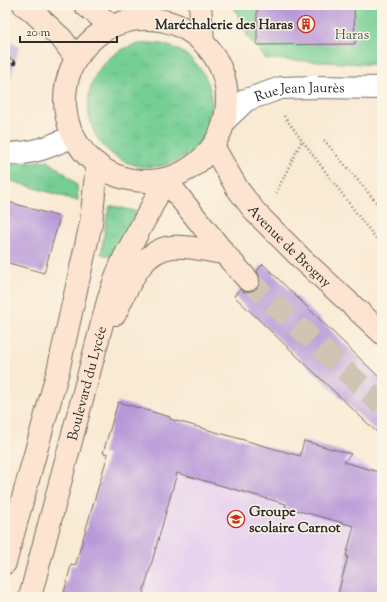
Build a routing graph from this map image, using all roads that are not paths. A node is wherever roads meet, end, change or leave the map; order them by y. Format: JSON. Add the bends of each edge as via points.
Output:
{"nodes":[{"id":1,"x":24,"y":5,"type":"edge"},
{"id":2,"x":85,"y":5,"type":"edge"},
{"id":3,"x":200,"y":5,"type":"edge"},
{"id":4,"x":125,"y":17,"type":"edge"},
{"id":5,"x":203,"y":40,"type":"junction"},
{"id":6,"x":76,"y":58,"type":"junction"},
{"id":7,"x":382,"y":88,"type":"edge"},
{"id":8,"x":225,"y":120,"type":"junction"},
{"id":9,"x":74,"y":136,"type":"junction"},
{"id":10,"x":213,"y":146,"type":"junction"},
{"id":11,"x":5,"y":154,"type":"edge"},
{"id":12,"x":97,"y":164,"type":"junction"},
{"id":13,"x":165,"y":179,"type":"junction"},
{"id":14,"x":224,"y":253,"type":"junction"},
{"id":15,"x":248,"y":280,"type":"tunnel mouth"},
{"id":16,"x":382,"y":333,"type":"edge"},
{"id":17,"x":95,"y":354,"type":"junction"},
{"id":18,"x":5,"y":563,"type":"edge"},
{"id":19,"x":30,"y":597,"type":"edge"}],
"edges":[{"from":1,"to":6,"type":"main road","via":[[62,40]]},
{"from":2,"to":4,"type":"main road"},
{"from":3,"to":5,"type":"main road"},
{"from":4,"to":5,"type":"main road","via":[[156,18],[181,26]]},
{"from":4,"to":6,"type":"main road","via":[[92,40]]},
{"from":5,"to":8,"type":"main road","via":[[220,64],[227,91]]},
{"from":6,"to":9,"type":"main road","via":[[68,77],[65,97],[67,117]]},
{"from":7,"to":8,"type":"street","name":"Rue Jean Jaurès","via":[[281,88],[246,100]]},
{"from":8,"to":10,"type":"main road"},
{"from":9,"to":11,"type":"street","via":[[39,150]]},
{"from":9,"to":12,"type":"main road"},
{"from":10,"to":13,"type":"main road","via":[[192,167]]},
{"from":10,"to":16,"type":"main road","name":"Avenue de Brogny","via":[[237,188],[256,213]]},
{"from":12,"to":13,"type":"main road","via":[[118,176],[141,181]]},
{"from":12,"to":18,"type":"main road","via":[[90,222],[58,371]]},
{"from":13,"to":14,"type":"main road"},
{"from":13,"to":17,"type":"main road","name":"Boulevard du Lycée","via":[[124,256],[109,297]]},
{"from":14,"to":15,"type":"main road"},
{"from":14,"to":17,"type":"main road","via":[[172,247],[152,255],[141,265],[134,277]]},
{"from":17,"to":19,"type":"main road","name":"Boulevard du Lycée"}]}
